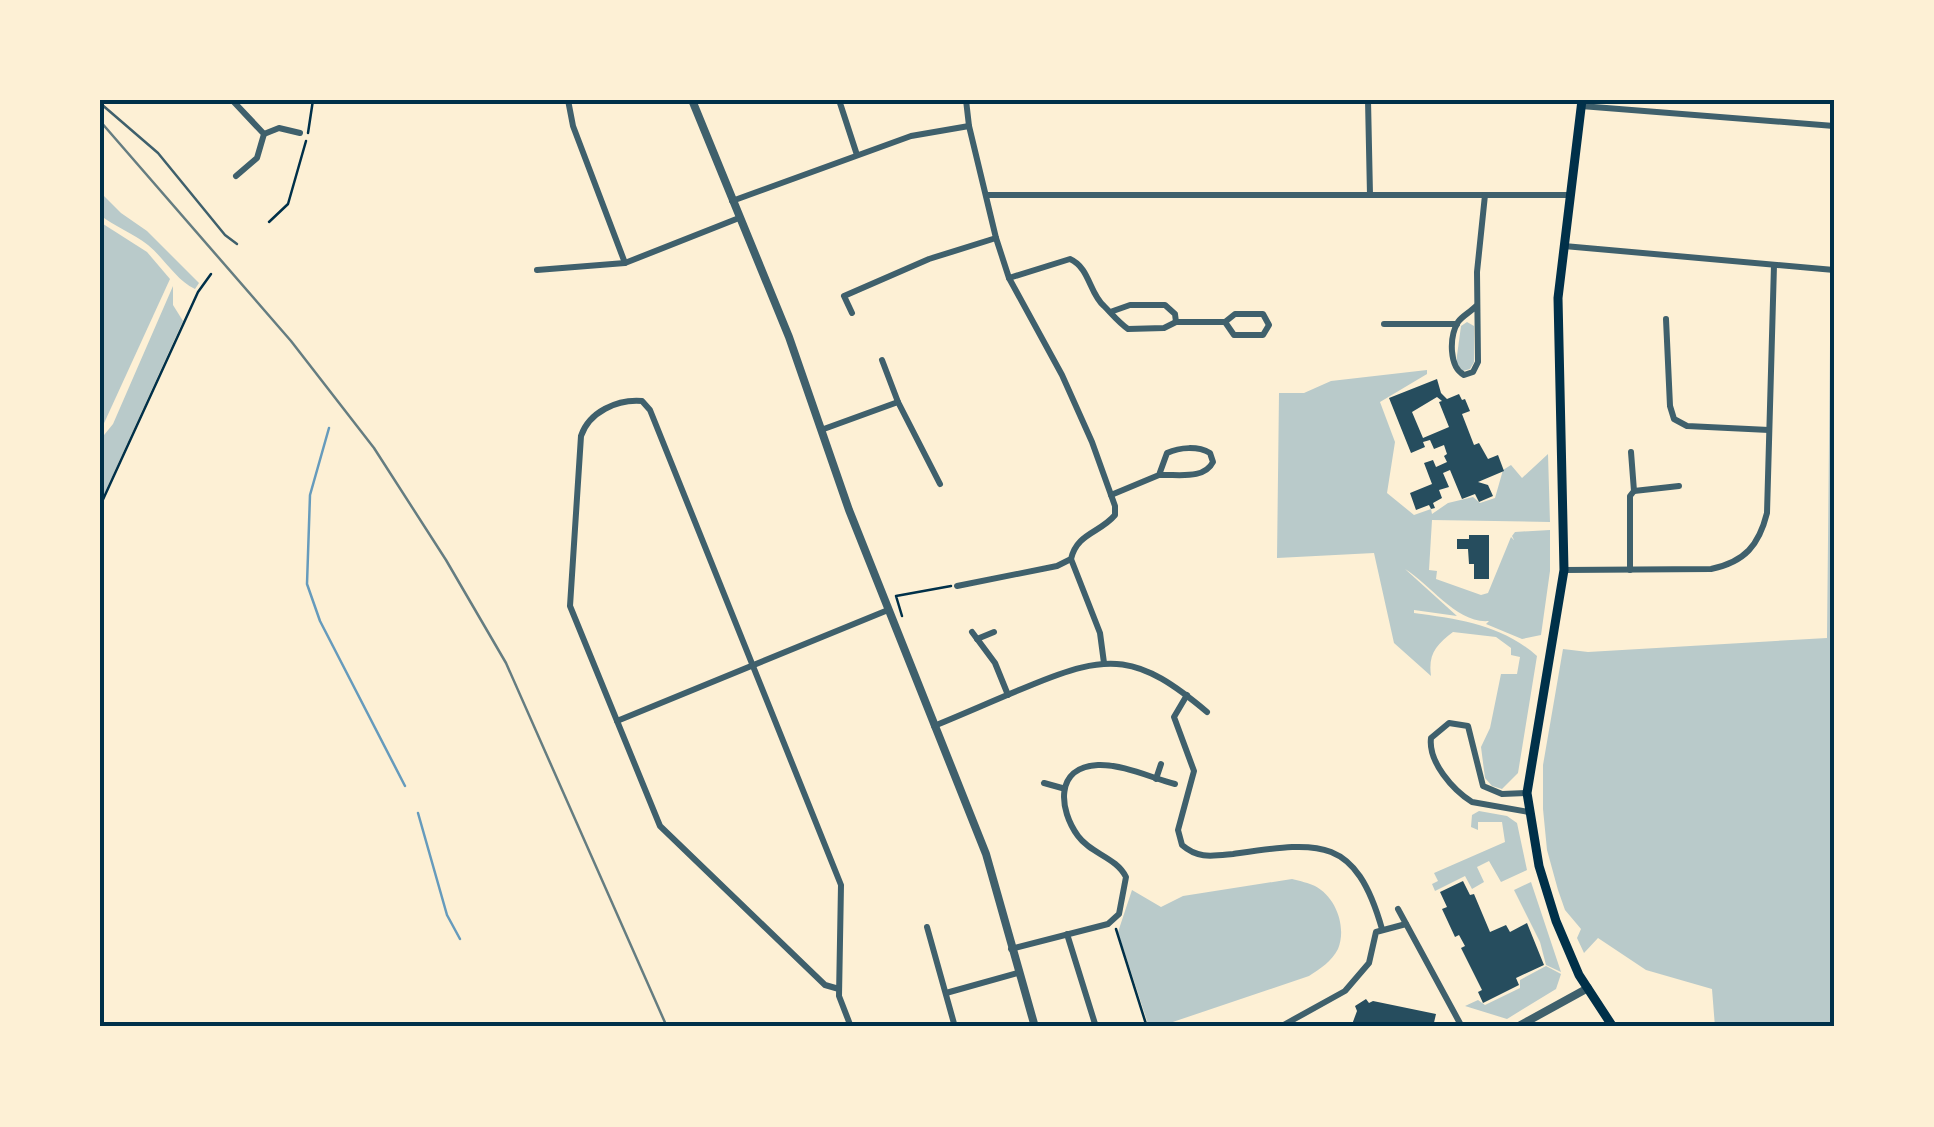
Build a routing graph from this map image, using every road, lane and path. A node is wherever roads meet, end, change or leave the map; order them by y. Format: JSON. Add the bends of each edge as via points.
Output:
{"nodes":[{"id":1,"x":232,"y":100,"type":"edge"},
{"id":2,"x":313,"y":100,"type":"edge"},
{"id":3,"x":568,"y":100,"type":"edge"},
{"id":4,"x":692,"y":100,"type":"edge"},
{"id":5,"x":838,"y":100,"type":"edge"},
{"id":6,"x":966,"y":100,"type":"edge"},
{"id":7,"x":1368,"y":100,"type":"edge"},
{"id":8,"x":100,"y":103,"type":"edge"},
{"id":9,"x":1582,"y":103,"type":"edge"},
{"id":10,"x":969,"y":126,"type":"junction"},
{"id":11,"x":1834,"y":126,"type":"edge"},
{"id":12,"x":264,"y":134,"type":"junction"},
{"id":13,"x":300,"y":134,"type":"dead end"},
{"id":14,"x":857,"y":155,"type":"junction"},
{"id":15,"x":236,"y":176,"type":"dead end"},
{"id":16,"x":1370,"y":195,"type":"junction"},
{"id":17,"x":1485,"y":195,"type":"junction"},
{"id":18,"x":1569,"y":195,"type":"junction"},
{"id":19,"x":986,"y":196,"type":"junction"},
{"id":20,"x":732,"y":202,"type":"junction"},
{"id":21,"x":739,"y":218,"type":"junction"},
{"id":22,"x":269,"y":222,"type":"dead end"},
{"id":23,"x":996,"y":238,"type":"junction"},
{"id":24,"x":237,"y":244,"type":"dead end"},
{"id":25,"x":1563,"y":246,"type":"junction"},
{"id":26,"x":625,"y":263,"type":"junction"},
{"id":27,"x":1774,"y":265,"type":"junction"},
{"id":28,"x":537,"y":270,"type":"dead end"},
{"id":29,"x":1834,"y":270,"type":"edge"},
{"id":30,"x":211,"y":274,"type":"dead end"},
{"id":31,"x":1009,"y":278,"type":"junction"},
{"id":32,"x":1477,"y":305,"type":"junction"},
{"id":33,"x":1113,"y":311,"type":"junction"},
{"id":34,"x":852,"y":313,"type":"dead end"},
{"id":35,"x":1666,"y":319,"type":"dead end"},
{"id":36,"x":1176,"y":322,"type":"junction"},
{"id":37,"x":1225,"y":322,"type":"junction"},
{"id":38,"x":1384,"y":324,"type":"dead end"},
{"id":39,"x":1457,"y":324,"type":"junction"},
{"id":40,"x":882,"y":360,"type":"dead end"},
{"id":41,"x":898,"y":402,"type":"junction"},
{"id":42,"x":821,"y":430,"type":"junction"},
{"id":43,"x":1769,"y":430,"type":"junction"},
{"id":44,"x":1631,"y":452,"type":"dead end"},
{"id":45,"x":1160,"y":474,"type":"junction"},
{"id":46,"x":940,"y":484,"type":"dead end"},
{"id":47,"x":1679,"y":486,"type":"dead end"},
{"id":48,"x":1634,"y":490,"type":"junction"},
{"id":49,"x":1111,"y":495,"type":"junction"},
{"id":50,"x":100,"y":506,"type":"edge"},
{"id":51,"x":1071,"y":559,"type":"junction"},
{"id":52,"x":1564,"y":570,"type":"junction"},
{"id":53,"x":1630,"y":570,"type":"junction"},
{"id":54,"x":957,"y":586,"type":"joint"},
{"id":55,"x":888,"y":610,"type":"junction"},
{"id":56,"x":901,"y":619,"type":"dead end"},
{"id":57,"x":994,"y":632,"type":"dead end"},
{"id":58,"x":1104,"y":662,"type":"junction"},
{"id":59,"x":753,"y":665,"type":"junction"},
{"id":60,"x":1008,"y":694,"type":"junction"},
{"id":61,"x":1187,"y":694,"type":"junction"},
{"id":62,"x":1207,"y":712,"type":"dead end"},
{"id":63,"x":617,"y":721,"type":"junction"},
{"id":64,"x":934,"y":726,"type":"junction"},
{"id":65,"x":1160,"y":764,"type":"dead end"},
{"id":66,"x":1156,"y":779,"type":"junction"},
{"id":67,"x":1044,"y":783,"type":"dead end"},
{"id":68,"x":1175,"y":784,"type":"dead end"},
{"id":69,"x":1062,"y":788,"type":"junction"},
{"id":70,"x":1528,"y":793,"type":"junction"},
{"id":71,"x":1529,"y":812,"type":"junction"},
{"id":72,"x":1398,"y":910,"type":"dead end"},
{"id":73,"x":1113,"y":922,"type":"junction"},
{"id":74,"x":1406,"y":924,"type":"junction"},
{"id":75,"x":927,"y":927,"type":"dead end"},
{"id":76,"x":1382,"y":929,"type":"junction"},
{"id":77,"x":1068,"y":934,"type":"junction"},
{"id":78,"x":1011,"y":948,"type":"junction"},
{"id":79,"x":1018,"y":973,"type":"junction"},
{"id":80,"x":1588,"y":988,"type":"junction"},
{"id":81,"x":839,"y":989,"type":"junction"},
{"id":82,"x":946,"y":993,"type":"junction"},
{"id":83,"x":850,"y":1027,"type":"edge"},
{"id":84,"x":956,"y":1027,"type":"edge"},
{"id":85,"x":1035,"y":1027,"type":"edge"},
{"id":86,"x":1096,"y":1027,"type":"edge"},
{"id":87,"x":1144,"y":1027,"type":"edge"},
{"id":88,"x":1280,"y":1027,"type":"edge"},
{"id":89,"x":1462,"y":1027,"type":"edge"},
{"id":90,"x":1517,"y":1027,"type":"edge"},
{"id":91,"x":1613,"y":1027,"type":"edge"}],
"edges":[{"from":1,"to":12,"type":"street"},
{"from":2,"to":22,"type":"path","via":[[288,204]]},
{"from":3,"to":26,"type":"street"},
{"from":4,"to":20,"type":"street"},
{"from":5,"to":14,"type":"street"},
{"from":6,"to":10,"type":"street"},
{"from":7,"to":16,"type":"street"},
{"from":8,"to":24,"type":"lane","via":[[158,153]]},
{"from":9,"to":11,"type":"street"},
{"from":9,"to":18,"type":"main road"},
{"from":10,"to":14,"type":"street"},
{"from":10,"to":19,"type":"street"},
{"from":12,"to":13,"type":"street","via":[[279,128]]},
{"from":12,"to":15,"type":"street","via":[[257,158]]},
{"from":14,"to":20,"type":"street"},
{"from":16,"to":17,"type":"street"},
{"from":16,"to":19,"type":"street"},
{"from":17,"to":18,"type":"street"},
{"from":17,"to":32,"type":"street"},
{"from":18,"to":25,"type":"main road"},
{"from":19,"to":23,"type":"street"},
{"from":20,"to":21,"type":"street"},
{"from":21,"to":26,"type":"street"},
{"from":21,"to":42,"type":"street"},
{"from":23,"to":31,"type":"street"},
{"from":23,"to":34,"type":"street","via":[[844,296]]},
{"from":25,"to":27,"type":"street"},
{"from":25,"to":52,"type":"main road","via":[[1558,344]]},
{"from":26,"to":28,"type":"street"},
{"from":27,"to":29,"type":"street"},
{"from":27,"to":43,"type":"street"},
{"from":30,"to":50,"type":"path"},
{"from":31,"to":33,"type":"street","via":[[1070,259]]},
{"from":31,"to":49,"type":"street","via":[[1062,375]]},
{"from":32,"to":39,"type":"street"},
{"from":32,"to":39,"type":"street","via":[[1478,362],[1464,375],[1452,362]]},
{"from":33,"to":36,"type":"street","via":[[1128,328]]},
{"from":33,"to":36,"type":"street","via":[[1165,305]]},
{"from":35,"to":43,"type":"street","via":[[1662,332],[1674,419],[1687,426]]},
{"from":36,"to":37,"type":"street"},
{"from":37,"to":37,"type":"street","via":[[1234,314],[1263,314],[1269,325],[1263,335],[1234,335]]},
{"from":38,"to":39,"type":"street"},
{"from":40,"to":41,"type":"street"},
{"from":41,"to":42,"type":"street"},
{"from":41,"to":46,"type":"street"},
{"from":42,"to":55,"type":"street"},
{"from":43,"to":53,"type":"street","via":[[1767,513],[1762,536],[1749,552],[1711,569]]},
{"from":44,"to":48,"type":"street"},
{"from":45,"to":45,"type":"street","via":[[1167,452],[1176,449],[1203,448],[1214,462],[1200,474]]},
{"from":45,"to":49,"type":"street"},
{"from":47,"to":48,"type":"street"},
{"from":48,"to":53,"type":"street","via":[[1628,502]]},
{"from":49,"to":51,"type":"street","via":[[1115,516],[1082,537]]},
{"from":51,"to":54,"type":"street"},
{"from":51,"to":58,"type":"street","via":[[1100,633]]},
{"from":52,"to":53,"type":"street"},
{"from":52,"to":70,"type":"main road"},
{"from":54,"to":56,"type":"path","via":[[896,596]]},
{"from":55,"to":59,"type":"street"},
{"from":55,"to":64,"type":"street"},
{"from":57,"to":60,"type":"street","via":[[974,635]]},
{"from":58,"to":60,"type":"street"},
{"from":58,"to":61,"type":"street","via":[[1141,669]]},
{"from":59,"to":63,"type":"street"},
{"from":59,"to":63,"type":"street","via":[[650,410],[630,400],[597,412],[581,436],[569,601]]},
{"from":59,"to":81,"type":"street","via":[[843,891]]},
{"from":60,"to":64,"type":"street"},
{"from":61,"to":62,"type":"street"},
{"from":61,"to":76,"type":"street","via":[[1174,723],[1194,771],[1178,830],[1182,845],[1204,858],[1289,846],[1332,852],[1369,888]]},
{"from":63,"to":81,"type":"street","via":[[665,834],[825,985]]},
{"from":64,"to":78,"type":"street","via":[[986,854]]},
{"from":65,"to":66,"type":"street"},
{"from":66,"to":68,"type":"street"},
{"from":66,"to":69,"type":"street","via":[[1096,765]]},
{"from":67,"to":69,"type":"street"},
{"from":69,"to":73,"type":"street","via":[[1077,835],[1126,877]]},
{"from":70,"to":71,"type":"main road"},
{"from":70,"to":71,"type":"street","via":[[1483,786],[1468,726],[1449,723],[1431,738],[1434,760],[1465,797]]},
{"from":71,"to":80,"type":"main road","via":[[1546,890]]},
{"from":72,"to":74,"type":"street"},
{"from":73,"to":77,"type":"street"},
{"from":73,"to":87,"type":"path"},
{"from":74,"to":76,"type":"street"},
{"from":74,"to":89,"type":"street"},
{"from":75,"to":82,"type":"street"},
{"from":76,"to":88,"type":"street","via":[[1373,938],[1369,962],[1345,991]]},
{"from":77,"to":78,"type":"street"},
{"from":77,"to":86,"type":"street"},
{"from":78,"to":79,"type":"street"},
{"from":79,"to":82,"type":"street"},
{"from":79,"to":85,"type":"street"},
{"from":80,"to":90,"type":"street"},
{"from":80,"to":91,"type":"main road"},
{"from":81,"to":83,"type":"street"},
{"from":82,"to":84,"type":"street"}]}
